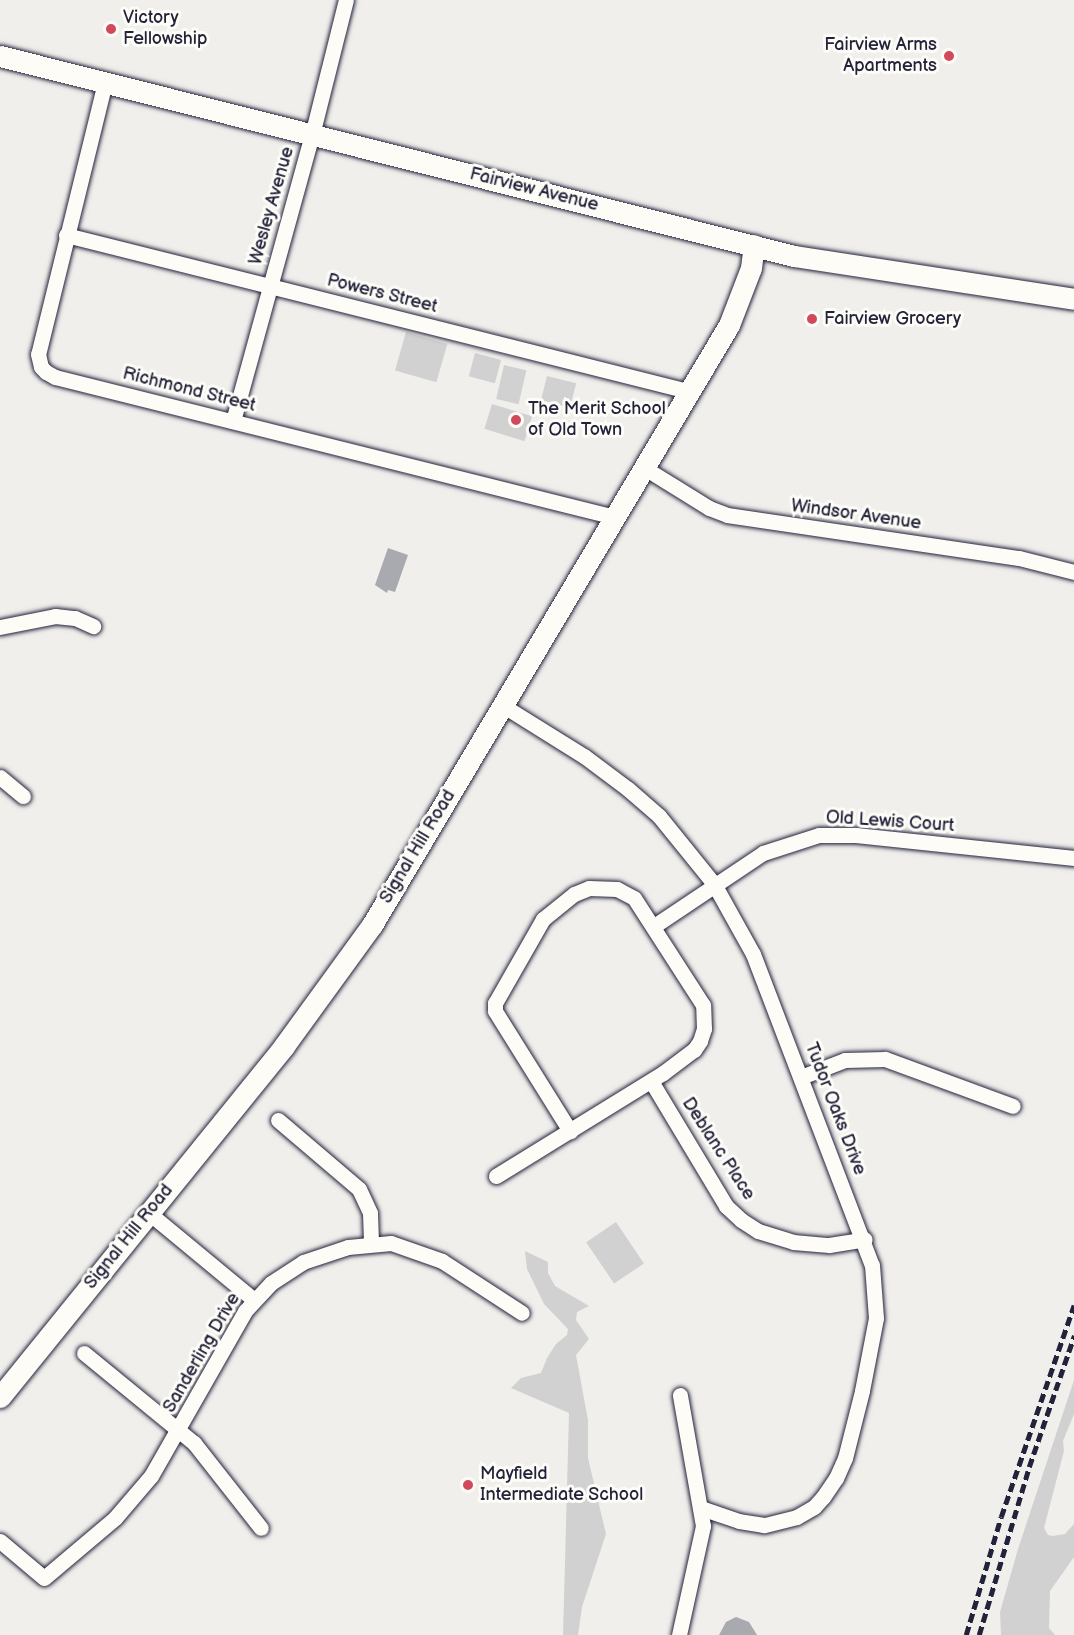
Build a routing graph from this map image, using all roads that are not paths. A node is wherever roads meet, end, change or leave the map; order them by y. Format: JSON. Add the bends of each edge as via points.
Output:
{"nodes":[{"id":1,"x":346,"y":0,"type":"edge"},
{"id":2,"x":0,"y":56,"type":"edge"},
{"id":3,"x":105,"y":82,"type":"junction"},
{"id":4,"x":312,"y":135,"type":"junction"},
{"id":5,"x":66,"y":235,"type":"junction"},
{"id":6,"x":754,"y":246,"type":"junction"},
{"id":7,"x":270,"y":286,"type":"junction"},
{"id":8,"x":1074,"y":299,"type":"edge"},
{"id":9,"x":688,"y":391,"type":"junction"},
{"id":10,"x":233,"y":421,"type":"junction"},
{"id":11,"x":643,"y":467,"type":"junction"},
{"id":12,"x":615,"y":516,"type":"junction"},
{"id":13,"x":1074,"y":572,"type":"edge"},
{"id":14,"x":93,"y":626,"type":"dead end"},
{"id":15,"x":0,"y":627,"type":"edge"},
{"id":16,"x":502,"y":705,"type":"junction"},
{"id":17,"x":0,"y":777,"type":"edge"},
{"id":18,"x":23,"y":796,"type":"dead end"},
{"id":19,"x":1074,"y":858,"type":"edge"},
{"id":20,"x":714,"y":884,"type":"junction"},
{"id":21,"x":654,"y":926,"type":"junction"},
{"id":22,"x":801,"y":1077,"type":"junction"},
{"id":23,"x":651,"y":1081,"type":"junction"},
{"id":24,"x":1013,"y":1106,"type":"dead end"},
{"id":25,"x":278,"y":1120,"type":"dead end"},
{"id":26,"x":570,"y":1131,"type":"junction"},
{"id":27,"x":496,"y":1176,"type":"dead end"},
{"id":28,"x":149,"y":1213,"type":"junction"},
{"id":29,"x":865,"y":1239,"type":"junction"},
{"id":30,"x":371,"y":1244,"type":"junction"},
{"id":31,"x":254,"y":1300,"type":"junction"},
{"id":32,"x":522,"y":1313,"type":"dead end"},
{"id":33,"x":84,"y":1353,"type":"dead end"},
{"id":34,"x":680,"y":1395,"type":"dead end"},
{"id":35,"x":0,"y":1397,"type":"edge"},
{"id":36,"x":178,"y":1432,"type":"junction"},
{"id":37,"x":701,"y":1508,"type":"junction"},
{"id":38,"x":261,"y":1528,"type":"dead end"},
{"id":39,"x":0,"y":1541,"type":"edge"},
{"id":40,"x":679,"y":1635,"type":"edge"}],
"edges":[{"from":1,"to":4,"type":"street","name":"Wesley Avenue"},
{"from":2,"to":3,"type":"main road","name":"Fairview Avenue"},
{"from":3,"to":4,"type":"main road","name":"Fairview Avenue"},
{"from":3,"to":5,"type":"street","name":"Richmond Street"},
{"from":4,"to":6,"type":"main road","name":"Fairview Avenue"},
{"from":4,"to":7,"type":"street","name":"Wesley Avenue"},
{"from":5,"to":7,"type":"street","name":"Powers Street"},
{"from":5,"to":10,"type":"street","name":"Richmond Street","via":[[38,354],[41,367],[55,377]]},
{"from":6,"to":8,"type":"main road","name":"Fairview Avenue","via":[[794,256]]},
{"from":6,"to":9,"type":"main road","name":"Signal Hill Road","via":[[738,305]]},
{"from":7,"to":9,"type":"street","name":"Powers Street"},
{"from":7,"to":10,"type":"street","name":"Wesley Avenue"},
{"from":9,"to":11,"type":"main road","name":"Signal Hill Road"},
{"from":10,"to":12,"type":"street","name":"Richmond Street"},
{"from":11,"to":12,"type":"main road","name":"Signal Hill Road"},
{"from":11,"to":13,"type":"street","name":"Windsor Avenue","via":[[727,515],[1019,558]]},
{"from":12,"to":16,"type":"main road","name":"Signal Hill Road"},
{"from":14,"to":15,"type":"street","via":[[75,618],[55,616]]},
{"from":16,"to":20,"type":"street","name":"Tudor Oaks Drive","via":[[584,756],[628,789],[659,816]]},
{"from":16,"to":28,"type":"main road","name":"Signal Hill Road","via":[[345,966]]},
{"from":17,"to":18,"type":"street"},
{"from":19,"to":20,"type":"street","name":"Old Lewis Court","via":[[856,835],[819,835],[763,853]]},
{"from":20,"to":21,"type":"street"},
{"from":20,"to":22,"type":"street","name":"Tudor Oaks Drive","via":[[753,954]]},
{"from":21,"to":23,"type":"street","via":[[703,1005],[705,1018],[693,1050]]},
{"from":21,"to":26,"type":"street","via":[[634,898],[617,889],[589,888],[574,894],[543,919],[495,1003],[495,1011]]},
{"from":22,"to":24,"type":"street","via":[[845,1060],[885,1059]]},
{"from":22,"to":29,"type":"street","name":"Tudor Oaks Drive"},
{"from":23,"to":26,"type":"street"},
{"from":23,"to":29,"type":"street","name":"Deblanc Place","via":[[726,1206],[741,1220],[773,1238],[793,1242],[829,1245]]},
{"from":25,"to":30,"type":"street","via":[[359,1189],[370,1213]]},
{"from":26,"to":27,"type":"street"},
{"from":28,"to":31,"type":"street"},
{"from":28,"to":35,"type":"main road","name":"Signal Hill Road"},
{"from":29,"to":37,"type":"street","name":"Tudor Oaks Drive","via":[[875,1282],[876,1318],[862,1391],[836,1478],[814,1508],[779,1523],[739,1521]]},
{"from":30,"to":31,"type":"street","name":"Sanderling Drive","via":[[303,1262],[282,1274]]},
{"from":30,"to":32,"type":"street","name":"Sanderling Drive","via":[[391,1243],[442,1261]]},
{"from":31,"to":36,"type":"street","name":"Sanderling Drive"},
{"from":33,"to":36,"type":"street"},
{"from":34,"to":37,"type":"street"},
{"from":36,"to":38,"type":"street","via":[[206,1456]]},
{"from":36,"to":39,"type":"street","name":"Sanderling Drive","via":[[151,1476],[115,1518],[44,1578]]},
{"from":37,"to":40,"type":"street","via":[[703,1526]]}]}
